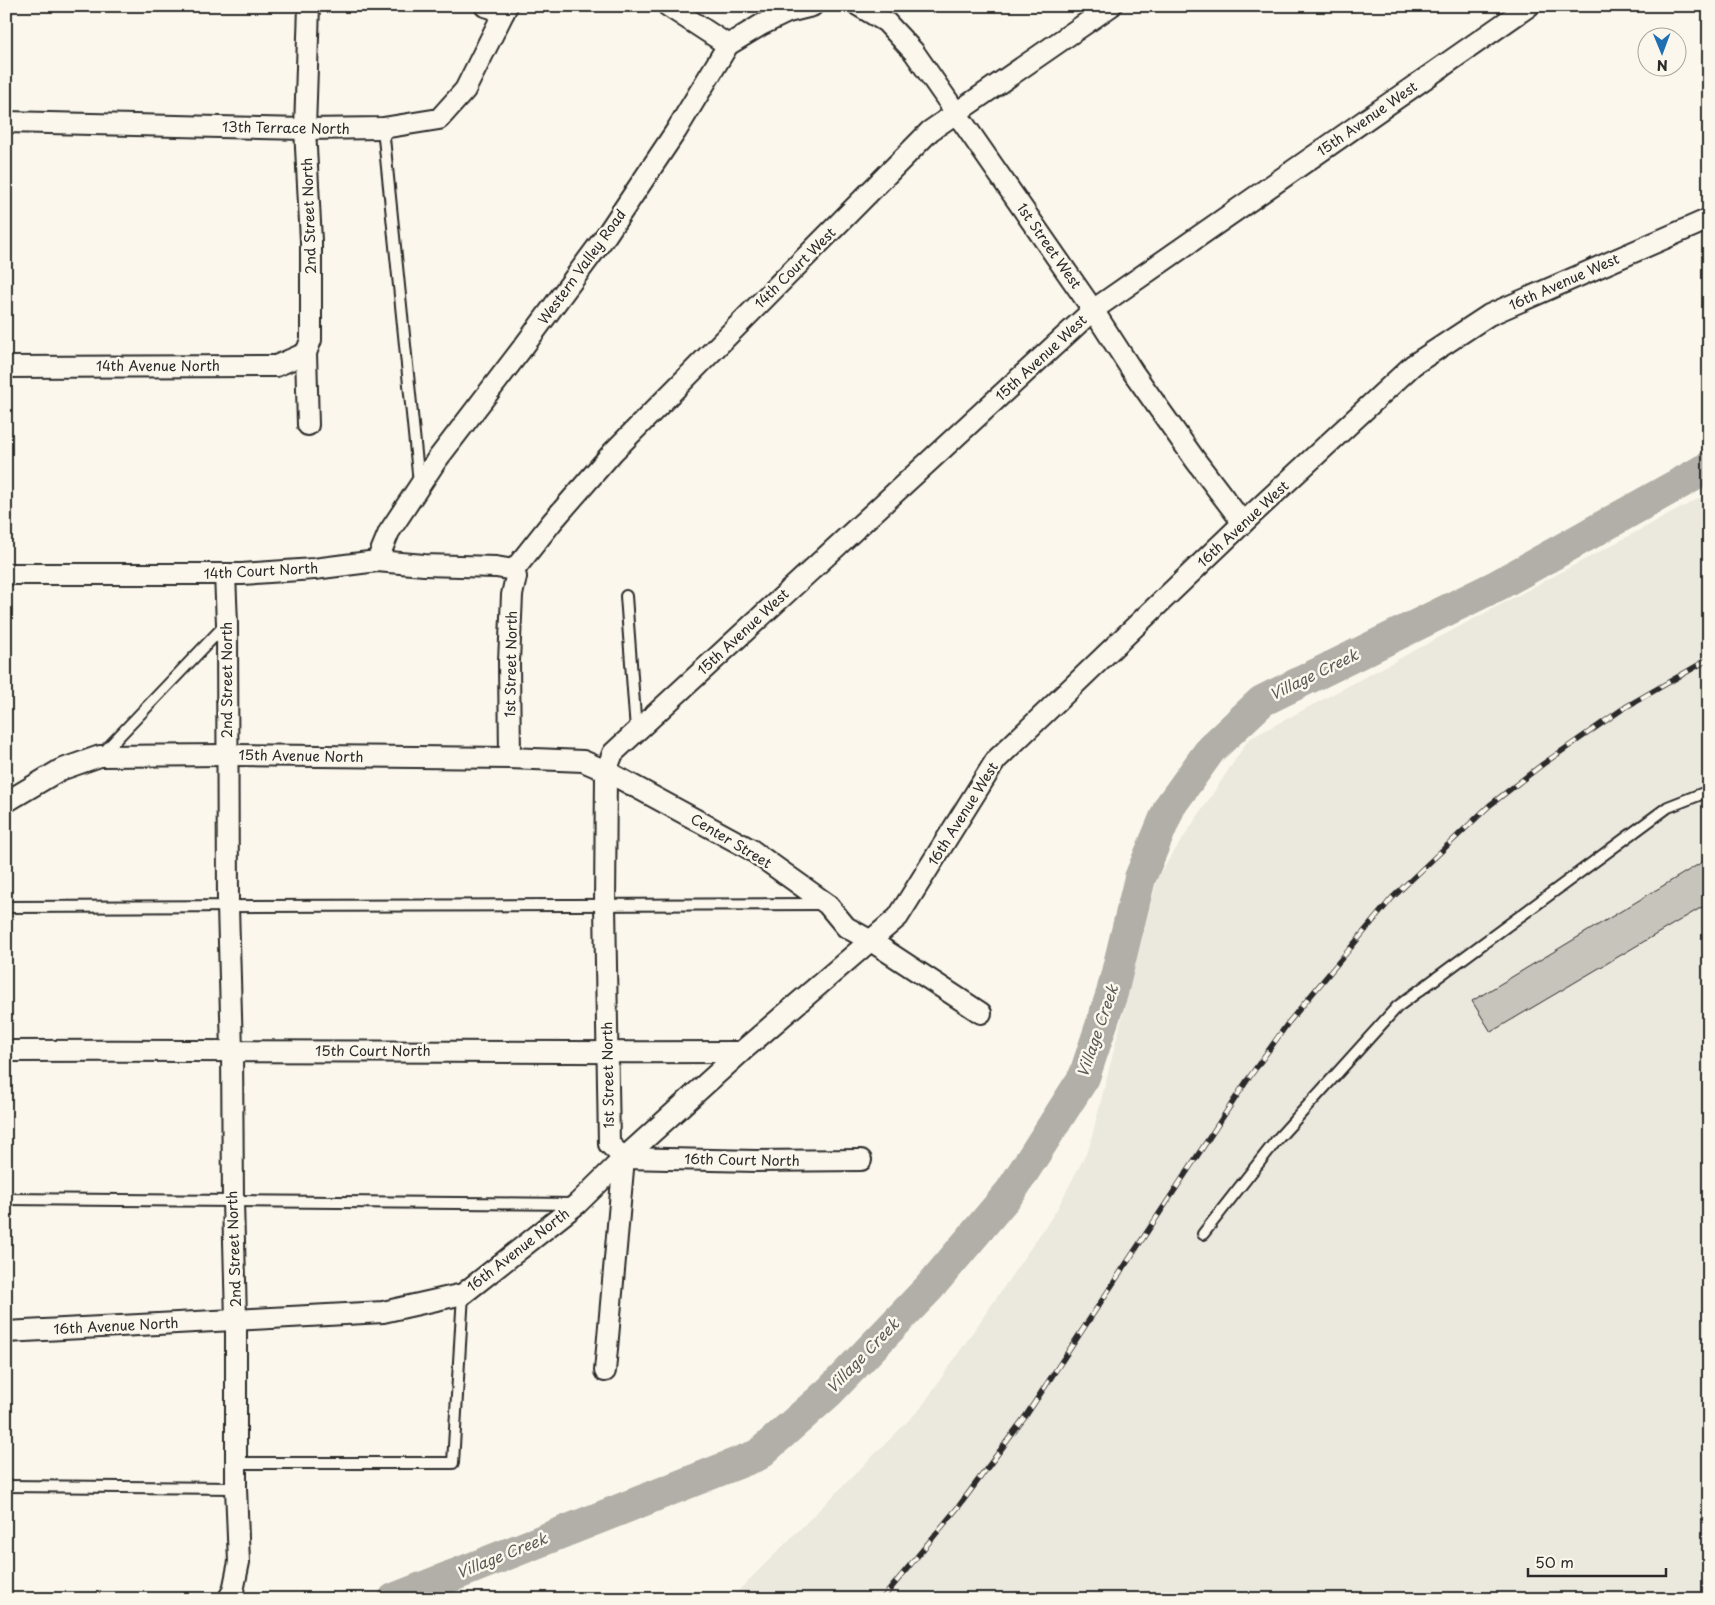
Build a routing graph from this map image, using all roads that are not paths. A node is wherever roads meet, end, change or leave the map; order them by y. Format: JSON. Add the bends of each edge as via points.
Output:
{"nodes":[{"id":1,"x":309,"y":6,"type":"edge"},
{"id":2,"x":668,"y":6,"type":"edge"},
{"id":3,"x":812,"y":6,"type":"edge"},
{"id":4,"x":859,"y":6,"type":"edge"},
{"id":5,"x":1111,"y":6,"type":"edge"},
{"id":6,"x":1529,"y":6,"type":"edge"},
{"id":7,"x":499,"y":8,"type":"edge"},
{"id":8,"x":728,"y":45,"type":"junction"},
{"id":9,"x":956,"y":113,"type":"junction"},
{"id":10,"x":6,"y":122,"type":"edge"},
{"id":11,"x":383,"y":128,"type":"junction"},
{"id":12,"x":305,"y":129,"type":"junction"},
{"id":13,"x":1709,"y":219,"type":"edge"},
{"id":14,"x":1093,"y":310,"type":"junction"},
{"id":15,"x":306,"y":353,"type":"junction"},
{"id":16,"x":6,"y":366,"type":"edge"},
{"id":17,"x":308,"y":425,"type":"dead end"},
{"id":18,"x":420,"y":487,"type":"junction"},
{"id":19,"x":1244,"y":523,"type":"junction"},
{"id":20,"x":377,"y":561,"type":"junction"},
{"id":21,"x":514,"y":570,"type":"junction"},
{"id":22,"x":6,"y":574,"type":"edge"},
{"id":23,"x":225,"y":574,"type":"junction"},
{"id":24,"x":626,"y":596,"type":"dead end"},
{"id":25,"x":227,"y":624,"type":"junction"},
{"id":26,"x":636,"y":730,"type":"junction"},
{"id":27,"x":227,"y":755,"type":"junction"},
{"id":28,"x":100,"y":756,"type":"junction"},
{"id":29,"x":510,"y":758,"type":"junction"},
{"id":30,"x":606,"y":771,"type":"junction"},
{"id":31,"x":1709,"y":791,"type":"edge"},
{"id":32,"x":6,"y":802,"type":"edge"},
{"id":33,"x":827,"y":904,"type":"junction"},
{"id":34,"x":605,"y":905,"type":"junction"},
{"id":35,"x":228,"y":906,"type":"junction"},
{"id":36,"x":6,"y":907,"type":"edge"},
{"id":37,"x":871,"y":941,"type":"junction"},
{"id":38,"x":981,"y":1013,"type":"dead end"},
{"id":39,"x":6,"y":1051,"type":"edge"},
{"id":40,"x":232,"y":1051,"type":"junction"},
{"id":41,"x":741,"y":1052,"type":"junction"},
{"id":42,"x":607,"y":1053,"type":"junction"},
{"id":43,"x":624,"y":1158,"type":"junction"},
{"id":44,"x":861,"y":1160,"type":"dead end"},
{"id":45,"x":6,"y":1199,"type":"edge"},
{"id":46,"x":232,"y":1201,"type":"junction"},
{"id":47,"x":577,"y":1204,"type":"junction"},
{"id":48,"x":1203,"y":1234,"type":"dead end"},
{"id":49,"x":463,"y":1294,"type":"junction"},
{"id":50,"x":236,"y":1320,"type":"junction"},
{"id":51,"x":6,"y":1332,"type":"edge"},
{"id":52,"x":605,"y":1371,"type":"dead end"},
{"id":53,"x":237,"y":1463,"type":"junction"},
{"id":54,"x":6,"y":1486,"type":"edge"},
{"id":55,"x":236,"y":1488,"type":"junction"},
{"id":56,"x":230,"y":1595,"type":"edge"}],
"edges":[{"from":1,"to":12,"type":"street","name":"2nd Street North"},
{"from":2,"to":8,"type":"street"},
{"from":3,"to":8,"type":"street","name":"Western Valley Road","via":[[788,12]]},
{"from":4,"to":9,"type":"street","name":"1st Street West","via":[[886,22],[914,52]]},
{"from":5,"to":9,"type":"street","name":"14th Court West"},
{"from":6,"to":14,"type":"street","name":"15th Avenue West"},
{"from":7,"to":11,"type":"street","name":"13th Terrace North","via":[[465,90],[439,118]]},
{"from":8,"to":18,"type":"street","name":"Western Valley Road","via":[[676,131],[607,234],[436,461]]},
{"from":9,"to":14,"type":"street","name":"1st Street West"},
{"from":9,"to":21,"type":"street","name":"14th Court West","via":[[930,131],[613,452]]},
{"from":10,"to":12,"type":"street","name":"13th Terrace North"},
{"from":11,"to":12,"type":"street","name":"13th Terrace North"},
{"from":11,"to":18,"type":"lane"},
{"from":12,"to":15,"type":"street","name":"2nd Street North","via":[[311,340]]},
{"from":13,"to":19,"type":"street","name":"16th Avenue West","via":[[1489,315],[1413,365]]},
{"from":14,"to":19,"type":"street","name":"1st Street West","via":[[1144,388]]},
{"from":14,"to":26,"type":"street","name":"15th Avenue West"},
{"from":15,"to":16,"type":"street","name":"14th Avenue North","via":[[276,366]]},
{"from":15,"to":17,"type":"street","name":"2nd Street North"},
{"from":18,"to":20,"type":"street","name":"Western Valley Road","via":[[389,532]]},
{"from":19,"to":37,"type":"street","name":"16th Avenue West","via":[[996,760],[898,917]]},
{"from":20,"to":21,"type":"street","name":"14th Court North"},
{"from":20,"to":23,"type":"street","name":"14th Court North","via":[[314,569]]},
{"from":21,"to":29,"type":"street","name":"1st Street North","via":[[509,661]]},
{"from":22,"to":23,"type":"street","name":"14th Court North"},
{"from":23,"to":25,"type":"street","name":"2nd Street North"},
{"from":24,"to":26,"type":"lane"},
{"from":25,"to":27,"type":"street","name":"2nd Street North"},
{"from":25,"to":28,"type":"lane"},
{"from":26,"to":30,"type":"street","name":"15th Avenue West","via":[[613,753]]},
{"from":27,"to":28,"type":"street","name":"15th Avenue North"},
{"from":27,"to":29,"type":"street","name":"15th Avenue North"},
{"from":27,"to":35,"type":"street","name":"2nd Street North"},
{"from":28,"to":32,"type":"street","name":"15th Avenue North","via":[[60,770]]},
{"from":29,"to":30,"type":"street","name":"15th Avenue North","via":[[583,761]]},
{"from":30,"to":33,"type":"street","name":"Center Street","via":[[750,849]]},
{"from":30,"to":34,"type":"street","name":"1st Street North"},
{"from":31,"to":48,"type":"lane","via":[[1668,806],[1397,1007],[1275,1142]]},
{"from":33,"to":34,"type":"lane"},
{"from":33,"to":37,"type":"street","name":"Center Street","via":[[846,927]]},
{"from":34,"to":35,"type":"lane"},
{"from":34,"to":42,"type":"street","name":"1st Street North"},
{"from":35,"to":36,"type":"lane"},
{"from":35,"to":40,"type":"street","name":"2nd Street North"},
{"from":37,"to":38,"type":"street","name":"Center Street"},
{"from":37,"to":41,"type":"street","name":"16th Avenue North"},
{"from":39,"to":40,"type":"street","name":"15th Court North"},
{"from":40,"to":42,"type":"street","name":"15th Court North"},
{"from":40,"to":46,"type":"street","name":"2nd Street North"},
{"from":41,"to":42,"type":"street","name":"15th Court North"},
{"from":41,"to":43,"type":"street","name":"16th Avenue North"},
{"from":42,"to":43,"type":"street","name":"1st Street North","via":[[609,1144]]},
{"from":43,"to":44,"type":"street","name":"16th Court North"},
{"from":43,"to":47,"type":"street","name":"16th Avenue North"},
{"from":43,"to":52,"type":"street"},
{"from":45,"to":46,"type":"lane"},
{"from":46,"to":47,"type":"lane"},
{"from":46,"to":50,"type":"street","name":"2nd Street North"},
{"from":47,"to":49,"type":"street","name":"16th Avenue North"},
{"from":49,"to":50,"type":"street","name":"16th Avenue North","via":[[383,1312]]},
{"from":49,"to":53,"type":"lane","via":[[453,1463]]},
{"from":50,"to":51,"type":"street","name":"16th Avenue North"},
{"from":50,"to":53,"type":"street","name":"2nd Street North"},
{"from":53,"to":55,"type":"street","name":"2nd Street North"},
{"from":54,"to":55,"type":"lane"},
{"from":55,"to":56,"type":"street","name":"2nd Street North","via":[[239,1562]]}]}
